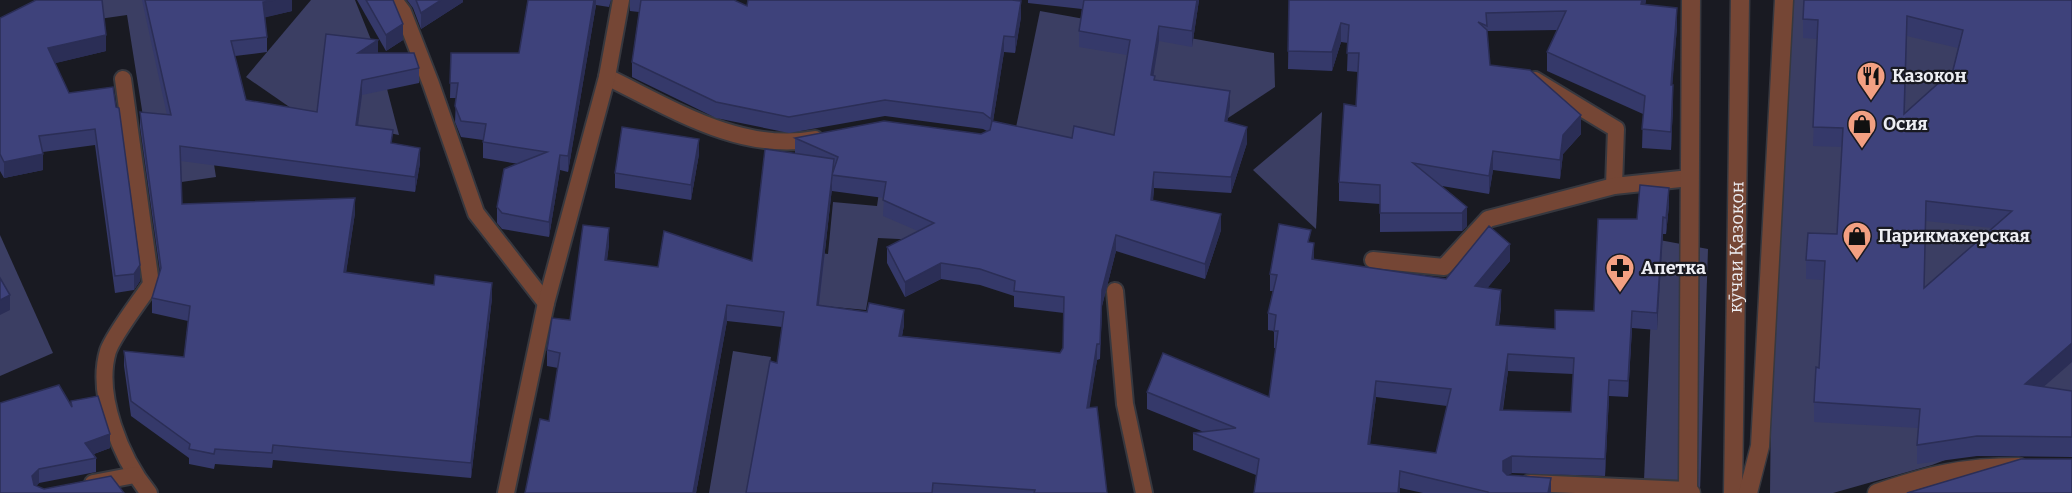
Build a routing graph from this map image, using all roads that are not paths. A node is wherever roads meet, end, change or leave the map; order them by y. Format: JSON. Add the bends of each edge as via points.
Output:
{"nodes":[{"id":1,"x":394,"y":0,"type":"edge"},
{"id":2,"x":621,"y":0,"type":"edge"},
{"id":3,"x":1691,"y":0,"type":"edge"},
{"id":4,"x":1740,"y":0,"type":"edge"},
{"id":5,"x":1784,"y":0,"type":"edge"},
{"id":6,"x":1522,"y":71,"type":"edge"},
{"id":7,"x":607,"y":77,"type":"junction"},
{"id":8,"x":123,"y":79,"type":"dead end"},
{"id":9,"x":831,"y":136,"type":"edge"},
{"id":10,"x":1690,"y":178,"type":"junction"},
{"id":11,"x":1614,"y":186,"type":"junction"},
{"id":12,"x":1373,"y":260,"type":"dead end"},
{"id":13,"x":1115,"y":291,"type":"dead end"},
{"id":14,"x":546,"y":303,"type":"junction"},
{"id":15,"x":2036,"y":467,"type":"edge"},
{"id":16,"x":135,"y":475,"type":"junction"},
{"id":17,"x":1512,"y":483,"type":"edge"},
{"id":18,"x":77,"y":486,"type":"edge"},
{"id":19,"x":1690,"y":491,"type":"edge"},
{"id":20,"x":149,"y":493,"type":"edge"},
{"id":21,"x":506,"y":493,"type":"edge"},
{"id":22,"x":1144,"y":493,"type":"edge"},
{"id":23,"x":1733,"y":493,"type":"edge"},
{"id":24,"x":1748,"y":493,"type":"edge"},
{"id":25,"x":1877,"y":493,"type":"edge"}],
"edges":[{"from":1,"to":14,"type":"lane","via":[[403,12],[431,84],[476,213]]},
{"from":2,"to":7,"type":"lane"},
{"from":3,"to":10,"type":"street"},
{"from":4,"to":23,"type":"street","name":"кӯчаи Қазоқон"},
{"from":5,"to":24,"type":"street","via":[[1760,446]]},
{"from":6,"to":11,"type":"lane","via":[[1616,129]]},
{"from":7,"to":9,"type":"lane","via":[[712,128],[789,144]]},
{"from":7,"to":14,"type":"lane"},
{"from":8,"to":16,"type":"lane","via":[[151,284],[108,350],[104,399]]},
{"from":10,"to":11,"type":"lane"},
{"from":10,"to":19,"type":"street"},
{"from":11,"to":12,"type":"lane","via":[[1488,219],[1444,267]]},
{"from":13,"to":22,"type":"lane","via":[[1125,404]]},
{"from":14,"to":21,"type":"lane"},
{"from":15,"to":25,"type":"street","via":[[1977,467],[1930,475]]},
{"from":16,"to":18,"type":"lane"},
{"from":16,"to":20,"type":"lane"},
{"from":17,"to":19,"type":"lane"}]}
